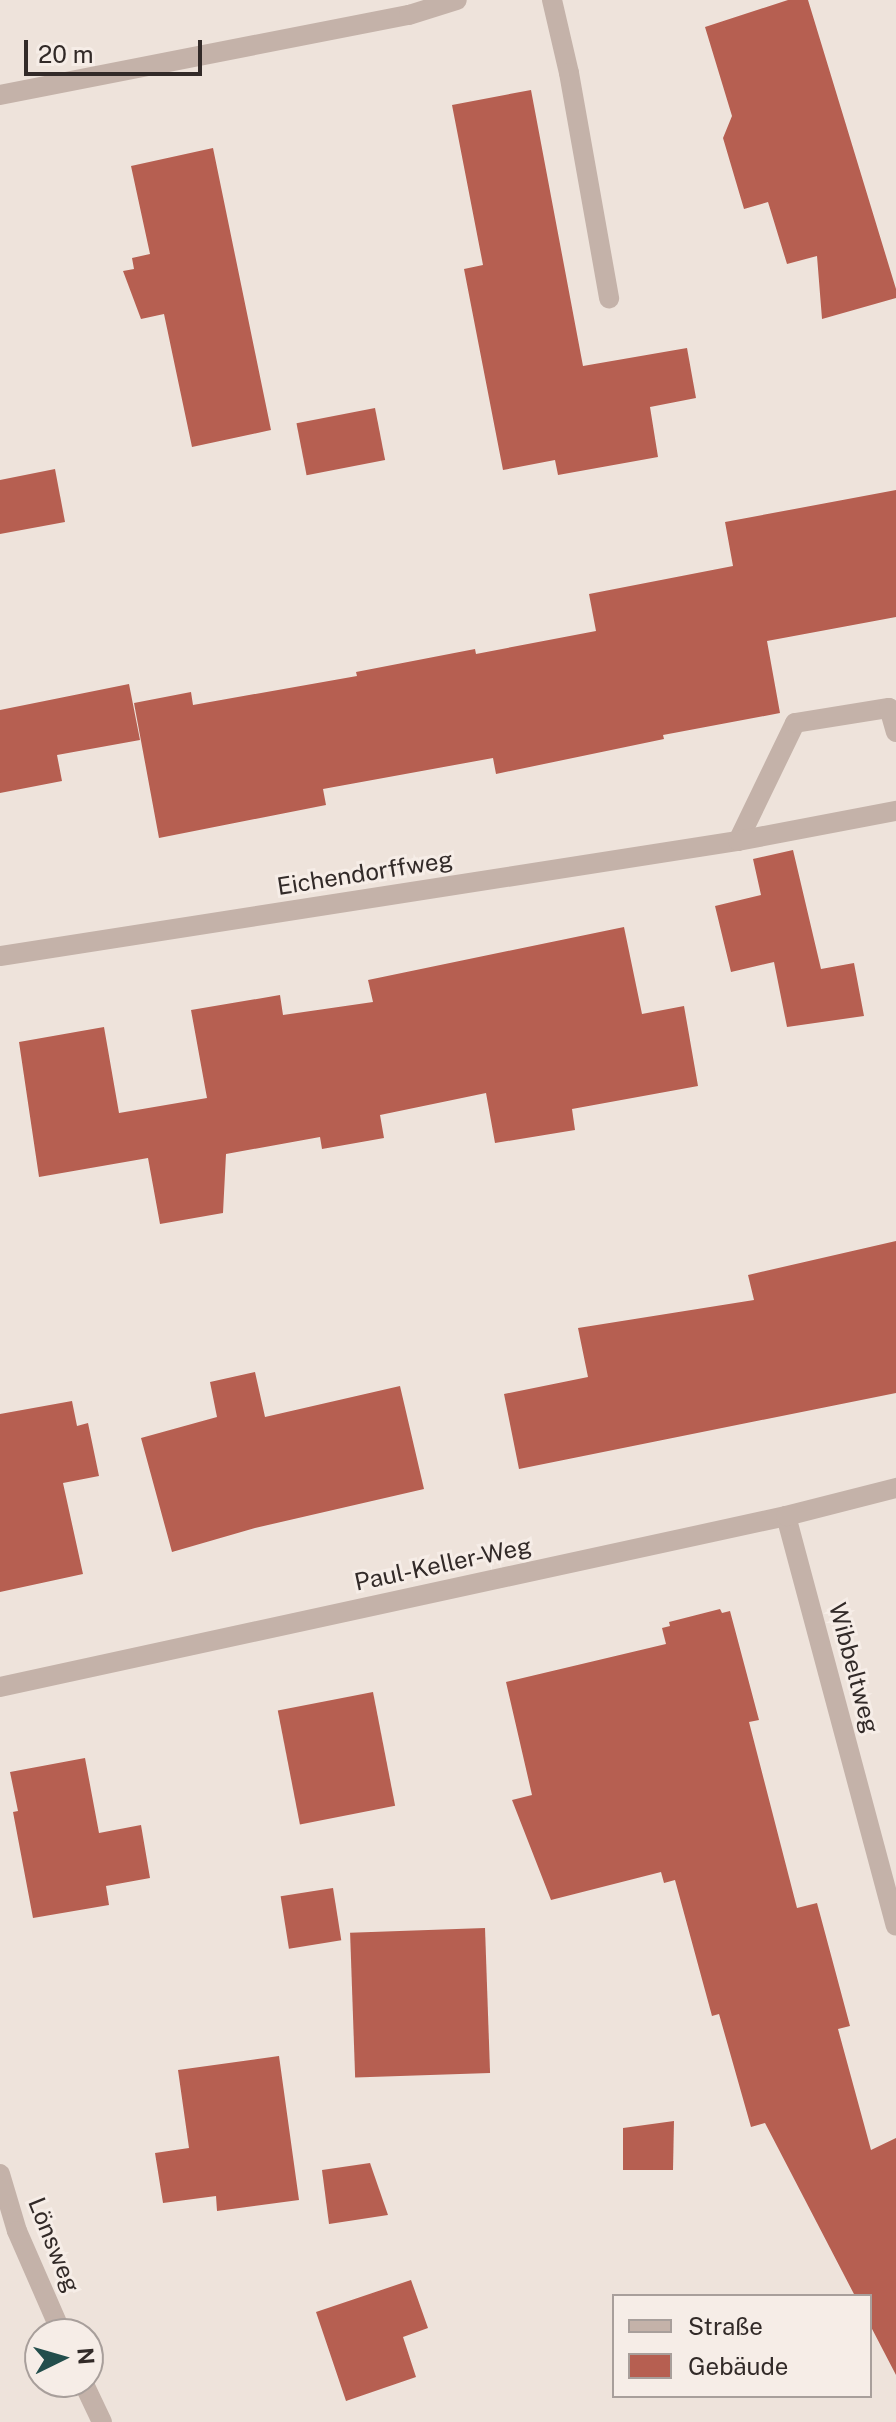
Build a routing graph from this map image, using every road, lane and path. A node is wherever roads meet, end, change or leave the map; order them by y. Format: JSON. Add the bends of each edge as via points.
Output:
{"nodes":[{"id":1,"x":457,"y":0,"type":"edge"},
{"id":2,"x":552,"y":0,"type":"edge"},
{"id":3,"x":0,"y":95,"type":"edge"},
{"id":4,"x":609,"y":298,"type":"dead end"},
{"id":5,"x":896,"y":732,"type":"edge"},
{"id":6,"x":896,"y":811,"type":"edge"},
{"id":7,"x":738,"y":841,"type":"junction"},
{"id":8,"x":0,"y":956,"type":"edge"},
{"id":9,"x":896,"y":1488,"type":"edge"},
{"id":10,"x":786,"y":1516,"type":"junction"},
{"id":11,"x":0,"y":1687,"type":"edge"},
{"id":12,"x":896,"y":1926,"type":"edge"},
{"id":13,"x":0,"y":2174,"type":"edge"},
{"id":14,"x":55,"y":2318,"type":"edge"},
{"id":15,"x":90,"y":2398,"type":"edge"},
{"id":16,"x":99,"y":2421,"type":"edge"}],
"edges":[{"from":1,"to":3,"type":"street","via":[[409,15]]},
{"from":2,"to":4,"type":"street"},
{"from":5,"to":7,"type":"street","via":[[889,708],[795,723]]},
{"from":6,"to":7,"type":"street","name":"Eichendorffweg"},
{"from":7,"to":8,"type":"street","name":"Eichendorffweg"},
{"from":9,"to":10,"type":"street","name":"Paul-Keller-Weg"},
{"from":10,"to":11,"type":"street","name":"Paul-Keller-Weg"},
{"from":10,"to":12,"type":"street","name":"Wibbeltweg"},
{"from":13,"to":14,"type":"street","name":"Lönsweg","via":[[17,2231]]},
{"from":15,"to":16,"type":"street"}]}
